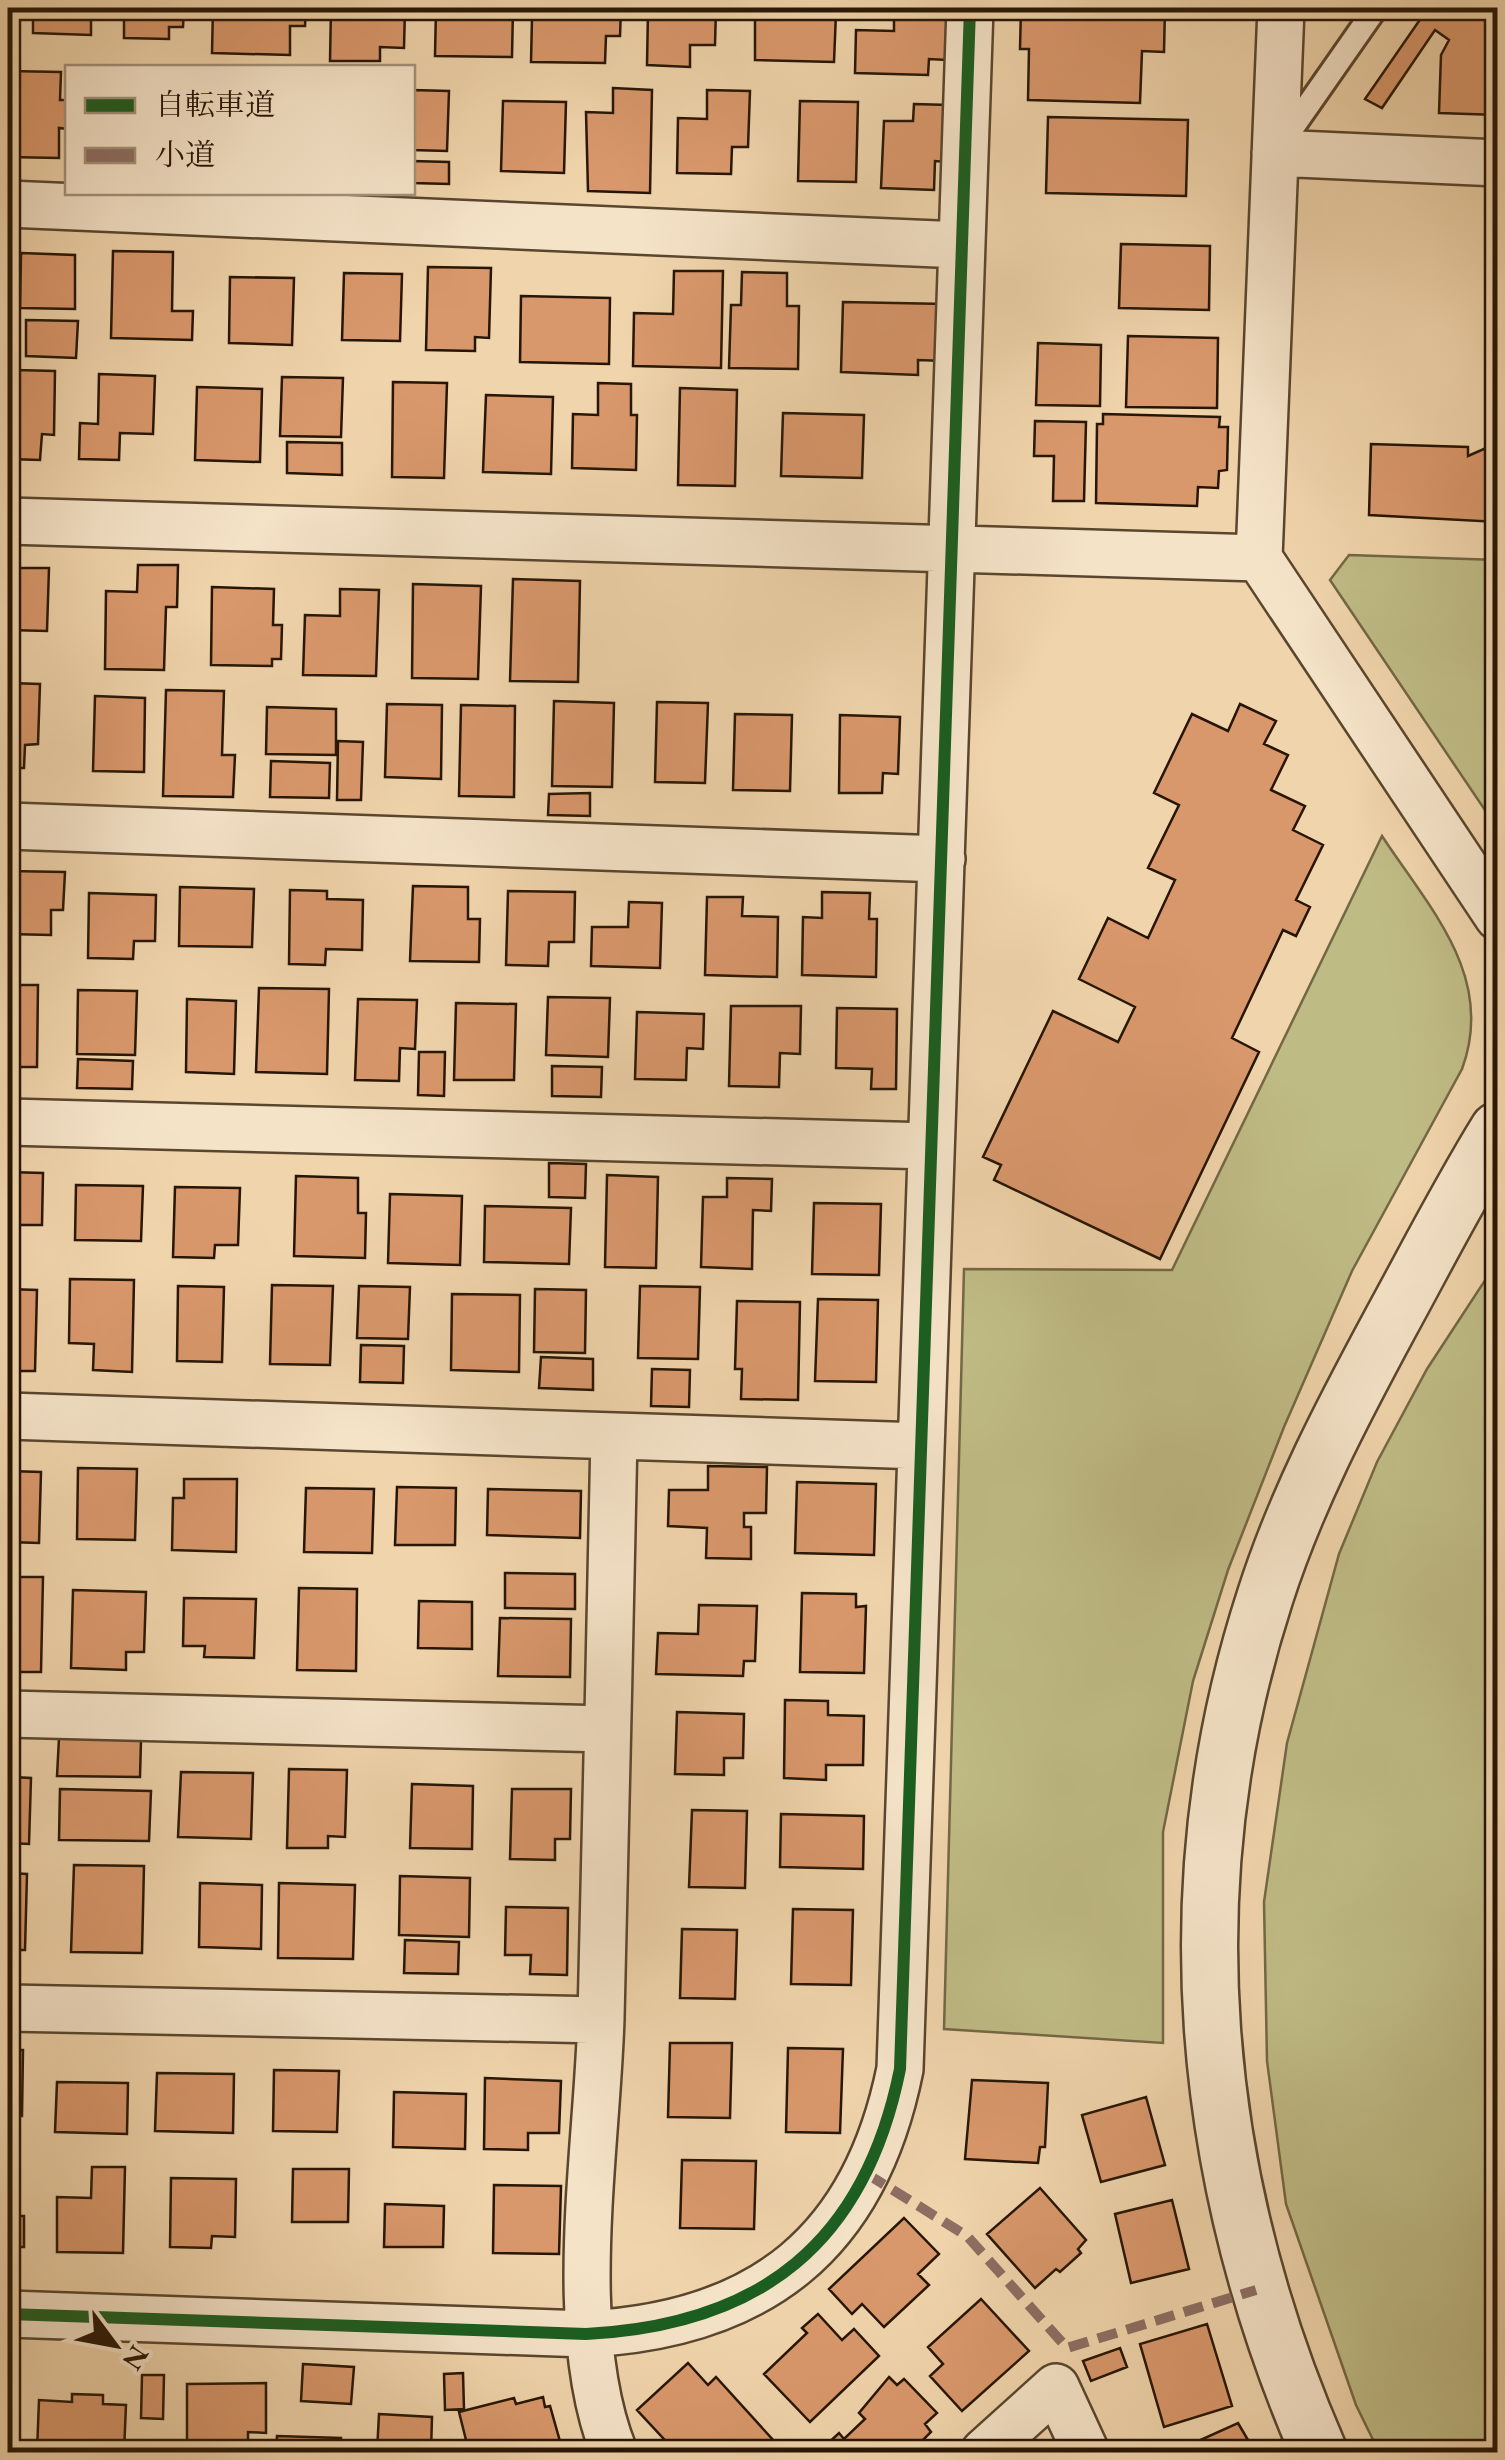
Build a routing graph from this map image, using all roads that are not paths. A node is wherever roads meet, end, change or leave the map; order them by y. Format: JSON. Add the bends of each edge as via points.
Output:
{"nodes":[{"id":1,"x":970,"y":8,"type":"edge"},
{"id":2,"x":1281,"y":8,"type":"edge"},
{"id":3,"x":1376,"y":8,"type":"edge"},
{"id":4,"x":1275,"y":153,"type":"junction"},
{"id":5,"x":1498,"y":163,"type":"edge"},
{"id":6,"x":8,"y":204,"type":"edge"},
{"id":7,"x":962,"y":245,"type":"junction"},
{"id":8,"x":8,"y":520,"type":"edge"},
{"id":9,"x":952,"y":547,"type":"junction"},
{"id":10,"x":1259,"y":558,"type":"junction"},
{"id":11,"x":8,"y":826,"type":"edge"},
{"id":12,"x":942,"y":859,"type":"junction"},
{"id":13,"x":1498,"y":917,"type":"edge"},
{"id":14,"x":8,"y":1122,"type":"edge"},
{"id":15,"x":1498,"y":1130,"type":"edge"},
{"id":16,"x":932,"y":1146,"type":"junction"},
{"id":17,"x":8,"y":1416,"type":"edge"},
{"id":18,"x":614,"y":1436,"type":"junction"},
{"id":19,"x":921,"y":1446,"type":"junction"},
{"id":20,"x":8,"y":1714,"type":"edge"},
{"id":21,"x":607,"y":1729,"type":"junction"},
{"id":22,"x":8,"y":2008,"type":"edge"},
{"id":23,"x":601,"y":2020,"type":"junction"},
{"id":24,"x":8,"y":2314,"type":"edge"},
{"id":25,"x":586,"y":2334,"type":"junction"},
{"id":26,"x":614,"y":2452,"type":"edge"},
{"id":27,"x":984,"y":2452,"type":"edge"},
{"id":28,"x":1086,"y":2452,"type":"edge"},
{"id":29,"x":1319,"y":2452,"type":"edge"}],
"edges":[{"from":1,"to":7,"type":"street"},
{"from":2,"to":4,"type":"street"},
{"from":3,"to":4,"type":"lane"},
{"from":4,"to":5,"type":"street"},
{"from":4,"to":10,"type":"street"},
{"from":6,"to":7,"type":"street"},
{"from":7,"to":9,"type":"street"},
{"from":8,"to":9,"type":"street"},
{"from":9,"to":10,"type":"street"},
{"from":9,"to":12,"type":"street"},
{"from":10,"to":13,"type":"street"},
{"from":11,"to":12,"type":"street"},
{"from":12,"to":16,"type":"street"},
{"from":14,"to":16,"type":"street"},
{"from":15,"to":29,"type":"street","via":[[1346,1405],[1298,1508],[1264,1597],[1222,1780],[1208,1969],[1226,2158],[1256,2290]]},
{"from":16,"to":19,"type":"street"},
{"from":17,"to":18,"type":"street"},
{"from":18,"to":19,"type":"street"},
{"from":18,"to":21,"type":"street"},
{"from":19,"to":25,"type":"street","via":[[900,2069],[875,2158],[834,2225],[773,2281],[699,2318],[640,2332]]},
{"from":20,"to":21,"type":"street"},
{"from":21,"to":23,"type":"street"},
{"from":22,"to":23,"type":"street"},
{"from":23,"to":25,"type":"street"},
{"from":24,"to":25,"type":"street"},
{"from":25,"to":26,"type":"street","via":[[601,2420]]},
{"from":27,"to":28,"type":"street","via":[[1056,2387]]}]}
